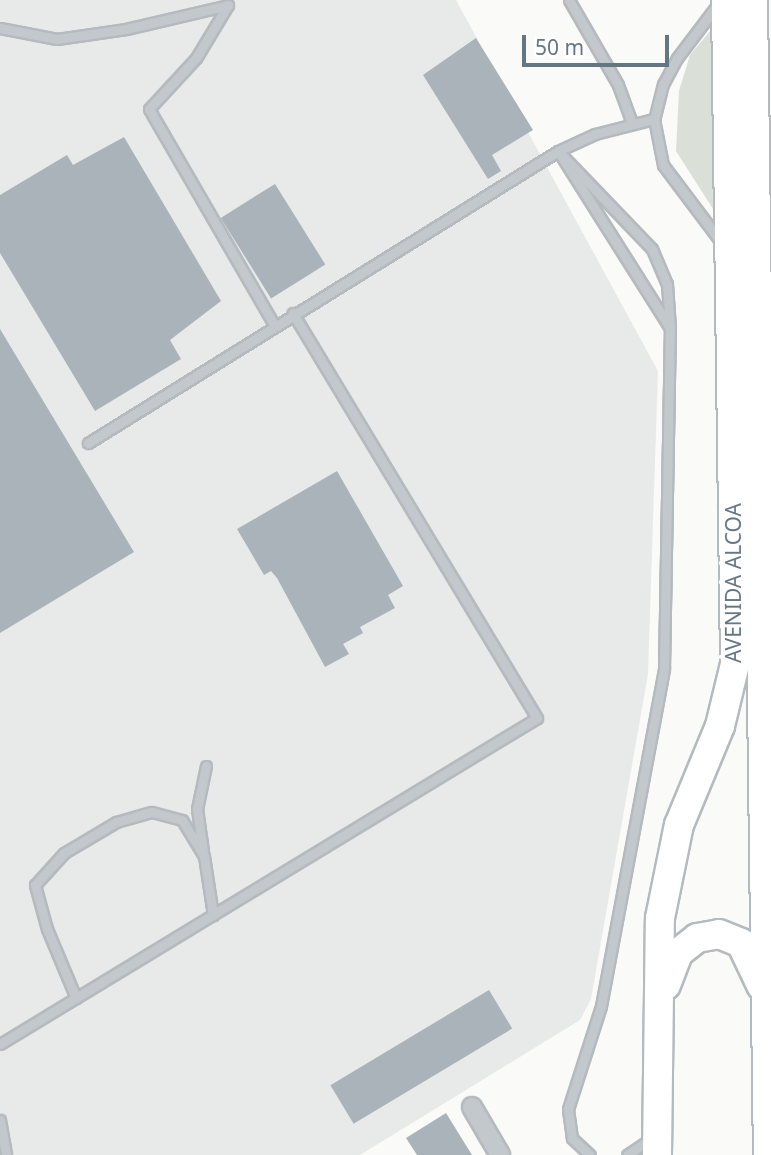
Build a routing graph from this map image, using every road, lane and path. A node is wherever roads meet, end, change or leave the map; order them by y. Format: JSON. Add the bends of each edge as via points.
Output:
{"nodes":[{"id":1,"x":569,"y":0,"type":"edge"},
{"id":2,"x":724,"y":0,"type":"edge"},
{"id":3,"x":753,"y":0,"type":"edge"},
{"id":4,"x":0,"y":28,"type":"edge"},
{"id":5,"x":654,"y":118,"type":"junction"},
{"id":6,"x":632,"y":123,"type":"junction"},
{"id":7,"x":558,"y":151,"type":"junction"},
{"id":8,"x":732,"y":256,"type":"junction"},
{"id":9,"x":293,"y":313,"type":"junction"},
{"id":10,"x":274,"y":325,"type":"junction"},
{"id":11,"x":670,"y":328,"type":"junction"},
{"id":12,"x":88,"y":443,"type":"dead end"},
{"id":13,"x":206,"y":766,"type":"dead end"},
{"id":14,"x":204,"y":856,"type":"junction"},
{"id":15,"x":213,"y":915,"type":"junction"},
{"id":16,"x":76,"y":998,"type":"junction"},
{"id":17,"x":767,"y":1001,"type":"junction"},
{"id":18,"x":659,"y":1010,"type":"junction"},
{"id":19,"x":0,"y":1044,"type":"edge"},
{"id":20,"x":472,"y":1107,"type":"dead end"},
{"id":21,"x":0,"y":1121,"type":"edge"},
{"id":22,"x":657,"y":1144,"type":"edge"},
{"id":23,"x":6,"y":1155,"type":"edge"},
{"id":24,"x":500,"y":1155,"type":"edge"},
{"id":25,"x":590,"y":1155,"type":"edge"},
{"id":26,"x":627,"y":1155,"type":"edge"},
{"id":27,"x":768,"y":1155,"type":"edge"}],
"edges":[{"from":1,"to":6,"type":"lane","via":[[618,85]]},
{"from":2,"to":5,"type":"lane","via":[[677,58],[663,84]]},
{"from":2,"to":8,"type":"main road","name":"AVENIDA ALCOA"},
{"from":3,"to":17,"type":"main road","name":"AVENIDA ALCOA"},
{"from":4,"to":10,"type":"lane","via":[[57,39],[126,29],[228,5],[196,58],[149,108]]},
{"from":5,"to":6,"type":"lane"},
{"from":5,"to":8,"type":"lane","via":[[663,165]]},
{"from":6,"to":7,"type":"lane"},
{"from":7,"to":9,"type":"lane"},
{"from":7,"to":11,"type":"lane"},
{"from":7,"to":11,"type":"lane","via":[[652,250],[667,284]]},
{"from":8,"to":18,"type":"main road","name":"AVENIDA ALCOA","via":[[735,664],[720,726],[679,825],[660,918]]},
{"from":9,"to":10,"type":"lane"},
{"from":9,"to":15,"type":"lane","via":[[537,718]]},
{"from":10,"to":12,"type":"lane"},
{"from":11,"to":25,"type":"lane","via":[[664,668],[601,1006],[568,1110],[572,1138]]},
{"from":13,"to":14,"type":"lane","via":[[197,809]]},
{"from":14,"to":15,"type":"lane"},
{"from":14,"to":16,"type":"lane","via":[[182,820],[152,812],[116,822],[64,853],[42,877],[35,885],[47,929]]},
{"from":15,"to":16,"type":"lane"},
{"from":16,"to":19,"type":"lane"},
{"from":17,"to":18,"type":"main road","via":[[741,943],[719,934],[697,937],[678,953]]},
{"from":17,"to":27,"type":"main road","name":"AVENIDA ALCOA"},
{"from":18,"to":22,"type":"main road","name":"AVENIDA ALCOA"},
{"from":20,"to":24,"type":"street"},
{"from":21,"to":23,"type":"lane"},
{"from":22,"to":26,"type":"lane"}]}
